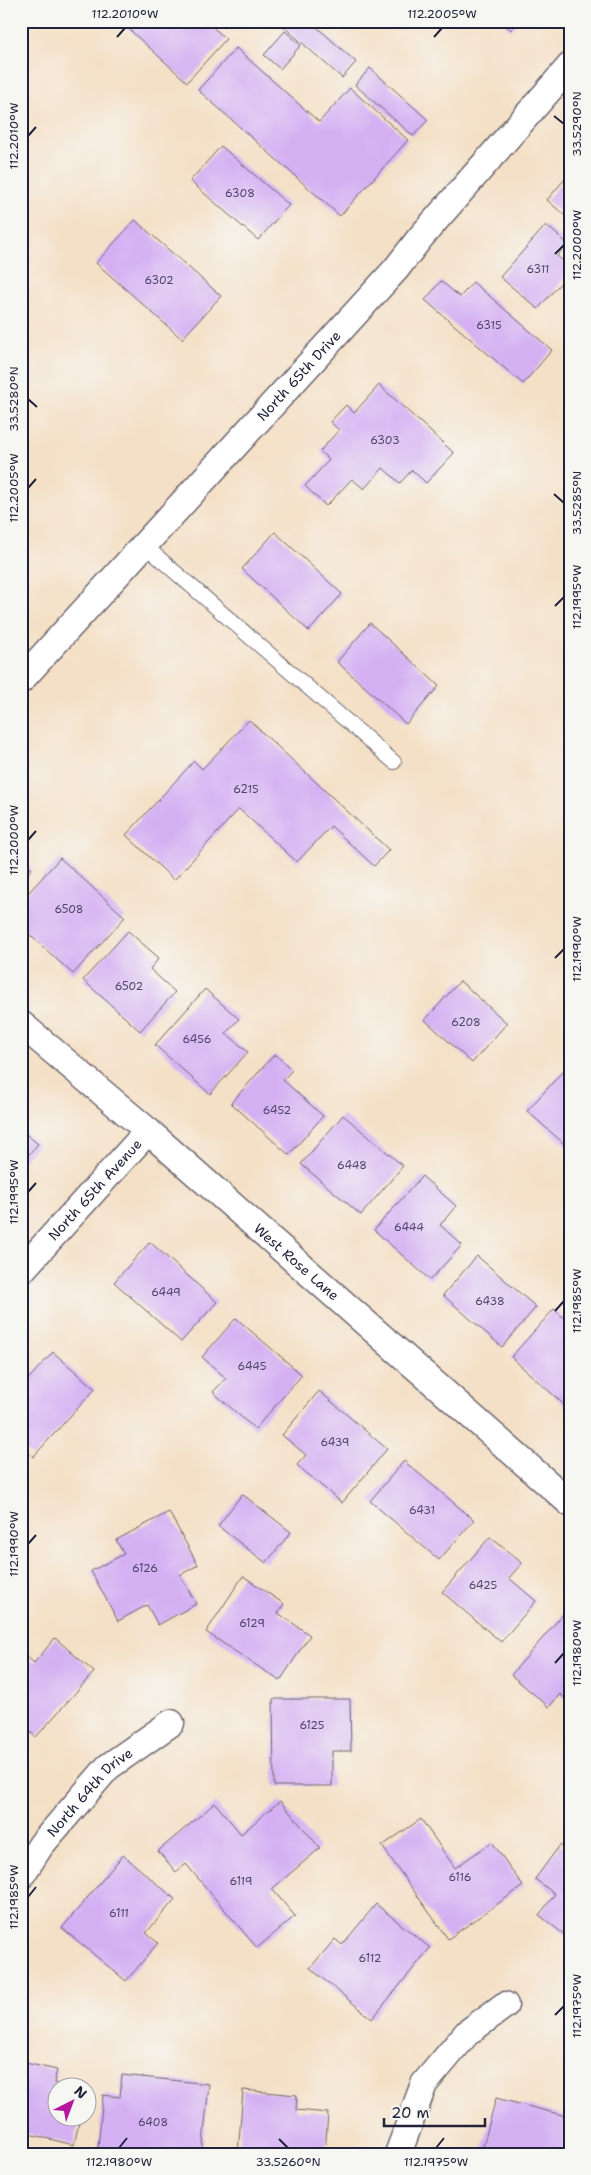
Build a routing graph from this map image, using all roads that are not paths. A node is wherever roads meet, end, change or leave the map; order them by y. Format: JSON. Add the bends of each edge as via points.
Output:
{"nodes":[{"id":1,"x":567,"y":74,"type":"edge"},
{"id":2,"x":144,"y":545,"type":"junction"},
{"id":3,"x":21,"y":680,"type":"edge"},
{"id":4,"x":394,"y":762,"type":"dead end"},
{"id":5,"x":21,"y":1024,"type":"edge"},
{"id":6,"x":148,"y":1131,"type":"junction"},
{"id":7,"x":21,"y":1271,"type":"edge"},
{"id":8,"x":568,"y":1498,"type":"edge"},
{"id":9,"x":171,"y":1723,"type":"dead end"},
{"id":10,"x":21,"y":1876,"type":"edge"},
{"id":11,"x":505,"y":2006,"type":"dead end"},
{"id":12,"x":398,"y":2154,"type":"edge"}],
"edges":[{"from":1,"to":2,"type":"street","name":"North 65th Drive","via":[[396,269]]},
{"from":2,"to":3,"type":"street","name":"North 65th Drive"},
{"from":2,"to":4,"type":"lane"},
{"from":5,"to":6,"type":"street","name":"West Rose Lane"},
{"from":6,"to":7,"type":"street","name":"North 65th Avenue"},
{"from":6,"to":8,"type":"street","name":"West Rose Lane"},
{"from":9,"to":10,"type":"street","name":"North 64th Drive","via":[[108,1767],[41,1845]]},
{"from":11,"to":12,"type":"street","via":[[467,2033],[424,2084]]}]}
